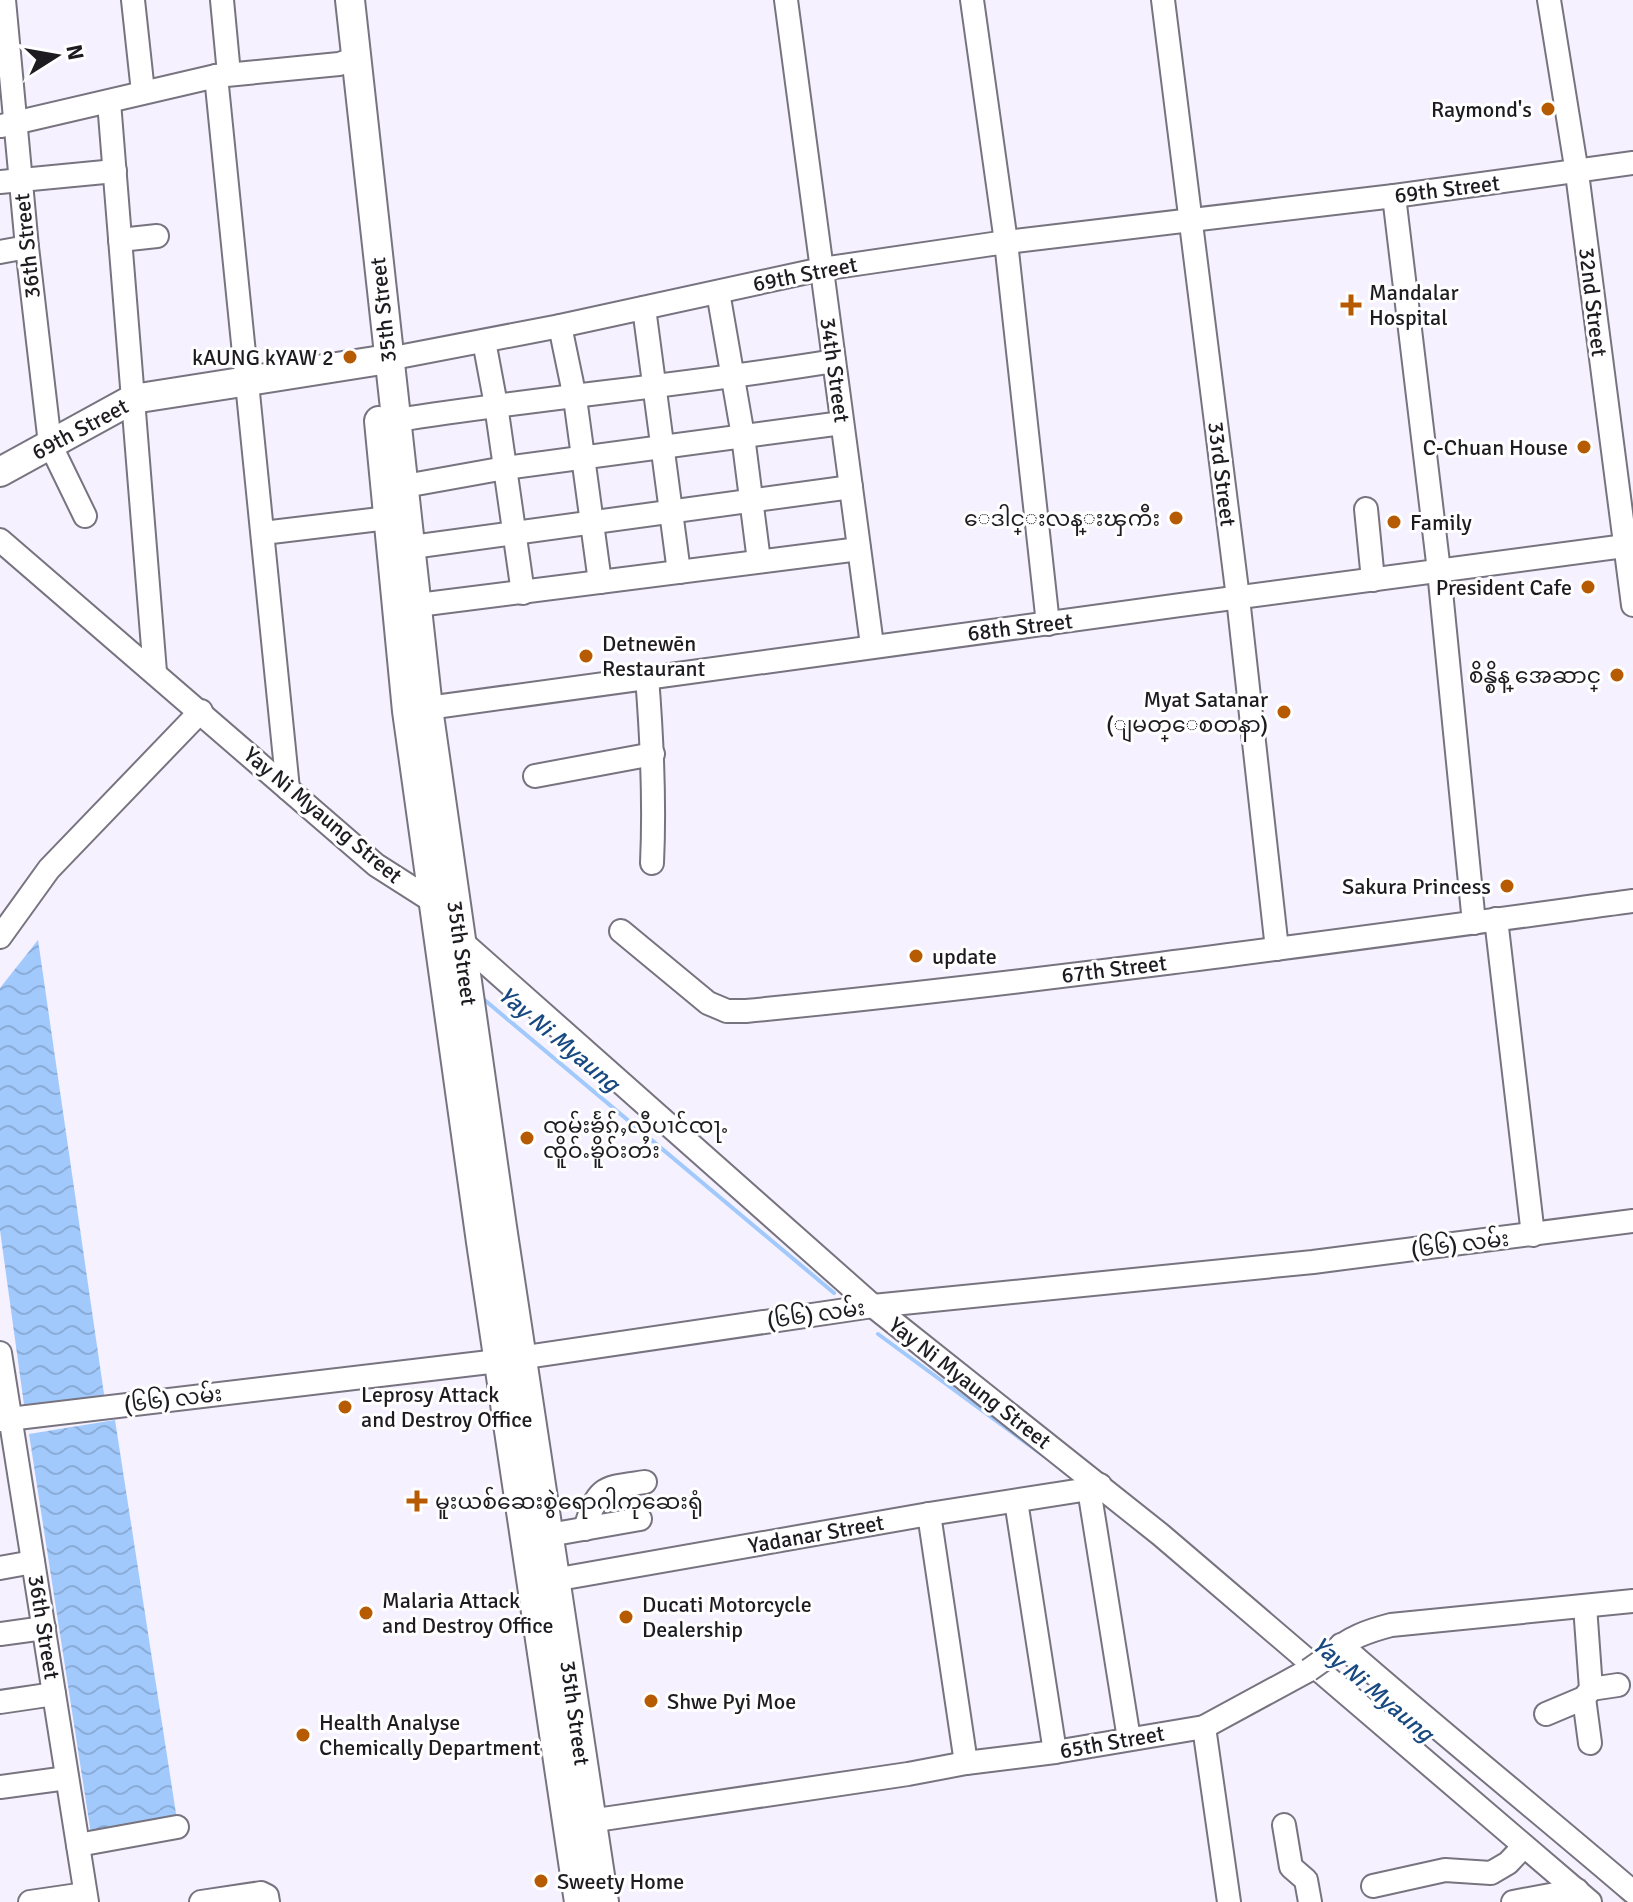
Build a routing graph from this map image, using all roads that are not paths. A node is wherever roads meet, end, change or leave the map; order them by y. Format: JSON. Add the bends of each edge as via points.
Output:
{"nodes":[{"id":1,"x":4,"y":0,"type":"edge"},
{"id":2,"x":133,"y":0,"type":"edge"},
{"id":3,"x":222,"y":0,"type":"edge"},
{"id":4,"x":332,"y":0,"type":"edge"},
{"id":5,"x":350,"y":0,"type":"edge"},
{"id":6,"x":786,"y":0,"type":"edge"},
{"id":7,"x":972,"y":0,"type":"edge"},
{"id":8,"x":1163,"y":0,"type":"edge"},
{"id":9,"x":1549,"y":0,"type":"edge"},
{"id":10,"x":348,"y":61,"type":"junction"},
{"id":11,"x":222,"y":75,"type":"junction"},
{"id":12,"x":143,"y":92,"type":"junction"},
{"id":13,"x":109,"y":102,"type":"junction"},
{"id":14,"x":7,"y":126,"type":"edge"},
{"id":15,"x":1633,"y":163,"type":"edge"},
{"id":16,"x":115,"y":171,"type":"junction"},
{"id":17,"x":1577,"y":173,"type":"junction"},
{"id":18,"x":10,"y":181,"type":"edge"},
{"id":19,"x":1394,"y":196,"type":"junction"},
{"id":20,"x":1189,"y":220,"type":"junction"},
{"id":21,"x":157,"y":236,"type":"dead end"},
{"id":22,"x":120,"y":240,"type":"junction"},
{"id":23,"x":1006,"y":242,"type":"junction"},
{"id":24,"x":27,"y":247,"type":"junction"},
{"id":25,"x":0,"y":252,"type":"edge"},
{"id":26,"x":822,"y":269,"type":"junction"},
{"id":27,"x":718,"y":292,"type":"junction"},
{"id":28,"x":644,"y":308,"type":"junction"},
{"id":29,"x":560,"y":326,"type":"junction"},
{"id":30,"x":484,"y":341,"type":"junction"},
{"id":31,"x":381,"y":360,"type":"junction"},
{"id":32,"x":834,"y":361,"type":"junction"},
{"id":33,"x":732,"y":378,"type":"junction"},
{"id":34,"x":246,"y":380,"type":"junction"},
{"id":35,"x":655,"y":388,"type":"junction"},
{"id":36,"x":575,"y":398,"type":"junction"},
{"id":37,"x":133,"y":399,"type":"junction"},
{"id":38,"x":496,"y":405,"type":"junction"},
{"id":39,"x":398,"y":420,"type":"junction"},
{"id":40,"x":842,"y":423,"type":"junction"},
{"id":41,"x":743,"y":436,"type":"junction"},
{"id":42,"x":50,"y":444,"type":"junction"},
{"id":43,"x":661,"y":446,"type":"junction"},
{"id":44,"x":584,"y":457,"type":"junction"},
{"id":45,"x":505,"y":468,"type":"junction"},
{"id":46,"x":0,"y":472,"type":"edge"},
{"id":47,"x":405,"y":486,"type":"junction"},
{"id":48,"x":851,"y":487,"type":"junction"},
{"id":49,"x":750,"y":502,"type":"junction"},
{"id":50,"x":1366,"y":509,"type":"dead end"},
{"id":51,"x":671,"y":512,"type":"junction"},
{"id":52,"x":85,"y":516,"type":"dead end"},
{"id":53,"x":388,"y":518,"type":"junction"},
{"id":54,"x":591,"y":522,"type":"junction"},
{"id":55,"x":263,"y":533,"type":"junction"},
{"id":56,"x":513,"y":533,"type":"junction"},
{"id":57,"x":0,"y":540,"type":"edge"},
{"id":58,"x":1629,"y":546,"type":"edge"},
{"id":59,"x":412,"y":547,"type":"junction"},
{"id":60,"x":859,"y":549,"type":"junction"},
{"id":61,"x":759,"y":561,"type":"junction"},
{"id":62,"x":1439,"y":571,"type":"junction"},
{"id":63,"x":679,"y":572,"type":"junction"},
{"id":64,"x":1373,"y":580,"type":"junction"},
{"id":65,"x":600,"y":582,"type":"junction"},
{"id":66,"x":523,"y":593,"type":"junction"},
{"id":67,"x":1238,"y":598,"type":"junction"},
{"id":68,"x":418,"y":605,"type":"junction"},
{"id":69,"x":1633,"y":605,"type":"edge"},
{"id":70,"x":1048,"y":624,"type":"junction"},
{"id":71,"x":872,"y":645,"type":"junction"},
{"id":72,"x":155,"y":672,"type":"junction"},
{"id":73,"x":647,"y":677,"type":"junction"},
{"id":74,"x":418,"y":710,"type":"junction"},
{"id":75,"x":201,"y":711,"type":"junction"},
{"id":76,"x":653,"y":754,"type":"junction"},
{"id":77,"x":535,"y":776,"type":"dead end"},
{"id":78,"x":288,"y":789,"type":"junction"},
{"id":79,"x":652,"y":863,"type":"dead end"},
{"id":80,"x":1633,"y":901,"type":"edge"},
{"id":81,"x":434,"y":902,"type":"junction"},
{"id":82,"x":1485,"y":921,"type":"junction"},
{"id":83,"x":3,"y":926,"type":"edge"},
{"id":84,"x":621,"y":931,"type":"dead end"},
{"id":85,"x":460,"y":940,"type":"junction"},
{"id":86,"x":1277,"y":949,"type":"junction"},
{"id":87,"x":478,"y":1138,"type":"junction"},
{"id":88,"x":1633,"y":1221,"type":"edge"},
{"id":89,"x":1533,"y":1235,"type":"junction"},
{"id":90,"x":873,"y":1306,"type":"junction"},
{"id":91,"x":0,"y":1353,"type":"edge"},
{"id":92,"x":511,"y":1359,"type":"junction"},
{"id":93,"x":6,"y":1419,"type":"edge"},
{"id":94,"x":645,"y":1482,"type":"dead end"},
{"id":95,"x":1095,"y":1487,"type":"junction"},
{"id":96,"x":23,"y":1495,"type":"junction"},
{"id":97,"x":0,"y":1498,"type":"edge"},
{"id":98,"x":1016,"y":1501,"type":"junction"},
{"id":99,"x":929,"y":1514,"type":"junction"},
{"id":100,"x":640,"y":1519,"type":"dead end"},
{"id":101,"x":585,"y":1529,"type":"junction"},
{"id":102,"x":549,"y":1535,"type":"junction"},
{"id":103,"x":33,"y":1562,"type":"junction"},
{"id":104,"x":0,"y":1568,"type":"edge"},
{"id":105,"x":544,"y":1582,"type":"junction"},
{"id":106,"x":1633,"y":1601,"type":"edge"},
{"id":107,"x":1585,"y":1606,"type":"junction"},
{"id":108,"x":44,"y":1628,"type":"junction"},
{"id":109,"x":0,"y":1634,"type":"edge"},
{"id":110,"x":1325,"y":1658,"type":"junction"},
{"id":111,"x":1618,"y":1685,"type":"dead end"},
{"id":112,"x":1588,"y":1693,"type":"junction"},
{"id":113,"x":54,"y":1694,"type":"junction"},
{"id":114,"x":0,"y":1702,"type":"edge"},
{"id":115,"x":1546,"y":1714,"type":"dead end"},
{"id":116,"x":1204,"y":1727,"type":"junction"},
{"id":117,"x":1129,"y":1739,"type":"junction"},
{"id":118,"x":1590,"y":1743,"type":"dead end"},
{"id":119,"x":1055,"y":1752,"type":"junction"},
{"id":120,"x":966,"y":1763,"type":"junction"},
{"id":121,"x":67,"y":1778,"type":"junction"},
{"id":122,"x":0,"y":1787,"type":"edge"},
{"id":123,"x":579,"y":1822,"type":"junction"},
{"id":124,"x":1284,"y":1825,"type":"dead end"},
{"id":125,"x":177,"y":1827,"type":"dead end"},
{"id":126,"x":78,"y":1845,"type":"junction"},
{"id":127,"x":1524,"y":1846,"type":"junction"},
{"id":128,"x":1373,"y":1886,"type":"dead end"},
{"id":129,"x":1633,"y":1892,"type":"edge"},
{"id":130,"x":1583,"y":1896,"type":"edge"},
{"id":131,"x":86,"y":1898,"type":"edge"},
{"id":132,"x":266,"y":1898,"type":"edge"},
{"id":133,"x":30,"y":1902,"type":"edge"},
{"id":134,"x":201,"y":1902,"type":"edge"},
{"id":135,"x":579,"y":1902,"type":"edge"},
{"id":136,"x":604,"y":1902,"type":"edge"},
{"id":137,"x":1229,"y":1902,"type":"edge"},
{"id":138,"x":1310,"y":1902,"type":"edge"},
{"id":139,"x":1513,"y":1902,"type":"edge"}],
"edges":[{"from":1,"to":14,"type":"street","name":"36th Street"},
{"from":2,"to":12,"type":"street"},
{"from":3,"to":11,"type":"street"},
{"from":4,"to":10,"type":"main road","name":"35th Street"},
{"from":5,"to":10,"type":"main road","name":"35th Street"},
{"from":6,"to":26,"type":"street","name":"34th Street"},
{"from":7,"to":23,"type":"street"},
{"from":8,"to":20,"type":"street","name":"33rd Street"},
{"from":9,"to":17,"type":"street","name":"32nd Street"},
{"from":10,"to":11,"type":"street"},
{"from":10,"to":31,"type":"main road","name":"35th Street"},
{"from":11,"to":12,"type":"street"},
{"from":11,"to":34,"type":"street"},
{"from":12,"to":13,"type":"street"},
{"from":13,"to":14,"type":"street"},
{"from":13,"to":16,"type":"street"},
{"from":14,"to":18,"type":"street","name":"36th Street"},
{"from":15,"to":17,"type":"street","name":"69th Street"},
{"from":16,"to":18,"type":"street"},
{"from":16,"to":22,"type":"street"},
{"from":17,"to":19,"type":"street","name":"69th Street"},
{"from":17,"to":58,"type":"street","name":"32nd Street"},
{"from":18,"to":24,"type":"street","name":"36th Street"},
{"from":19,"to":20,"type":"street","name":"69th Street"},
{"from":19,"to":62,"type":"street"},
{"from":20,"to":23,"type":"street","name":"69th Street"},
{"from":20,"to":67,"type":"street","name":"33rd Street"},
{"from":21,"to":22,"type":"street"},
{"from":22,"to":37,"type":"street"},
{"from":23,"to":26,"type":"street","name":"69th Street"},
{"from":23,"to":70,"type":"street"},
{"from":24,"to":25,"type":"street"},
{"from":24,"to":42,"type":"street","name":"36th Street"},
{"from":26,"to":27,"type":"street","name":"69th Street"},
{"from":26,"to":32,"type":"street","name":"34th Street"},
{"from":27,"to":28,"type":"street","name":"69th Street"},
{"from":27,"to":33,"type":"street"},
{"from":28,"to":29,"type":"street","name":"69th Street"},
{"from":28,"to":35,"type":"street"},
{"from":29,"to":30,"type":"street","name":"69th Street"},
{"from":29,"to":36,"type":"street"},
{"from":30,"to":31,"type":"street","name":"69th Street"},
{"from":30,"to":38,"type":"street"},
{"from":31,"to":34,"type":"main road","name":"69th Street"},
{"from":31,"to":39,"type":"main road","name":"35th Street"},
{"from":31,"to":53,"type":"main road","name":"35th Street"},
{"from":32,"to":33,"type":"street"},
{"from":32,"to":40,"type":"street","name":"34th Street"},
{"from":33,"to":35,"type":"street"},
{"from":33,"to":41,"type":"street"},
{"from":34,"to":37,"type":"main road","name":"69th Street"},
{"from":34,"to":55,"type":"street"},
{"from":35,"to":36,"type":"street"},
{"from":35,"to":43,"type":"street"},
{"from":36,"to":38,"type":"street"},
{"from":36,"to":44,"type":"street"},
{"from":37,"to":42,"type":"main road","name":"69th Street"},
{"from":37,"to":72,"type":"street"},
{"from":38,"to":39,"type":"street"},
{"from":38,"to":45,"type":"street"},
{"from":39,"to":47,"type":"main road","name":"35th Street"},
{"from":40,"to":41,"type":"street"},
{"from":40,"to":48,"type":"street","name":"34th Street"},
{"from":41,"to":43,"type":"street"},
{"from":41,"to":49,"type":"street"},
{"from":42,"to":46,"type":"main road","name":"69th Street"},
{"from":42,"to":52,"type":"street","name":"36th Street"},
{"from":43,"to":44,"type":"street"},
{"from":43,"to":51,"type":"street"},
{"from":44,"to":45,"type":"street"},
{"from":44,"to":54,"type":"street"},
{"from":45,"to":47,"type":"street"},
{"from":45,"to":56,"type":"street"},
{"from":47,"to":59,"type":"main road","name":"35th Street"},
{"from":48,"to":49,"type":"street"},
{"from":48,"to":60,"type":"street","name":"34th Street"},
{"from":49,"to":51,"type":"street"},
{"from":49,"to":61,"type":"street"},
{"from":50,"to":64,"type":"street"},
{"from":51,"to":54,"type":"street"},
{"from":51,"to":63,"type":"street"},
{"from":53,"to":55,"type":"street"},
{"from":53,"to":74,"type":"main road","name":"35th Street"},
{"from":54,"to":56,"type":"street"},
{"from":54,"to":65,"type":"street"},
{"from":55,"to":78,"type":"street"},
{"from":56,"to":59,"type":"street"},
{"from":56,"to":66,"type":"street"},
{"from":57,"to":72,"type":"street","name":"Yay Ni Myaung Street"},
{"from":58,"to":62,"type":"street","name":"68th Street"},
{"from":58,"to":69,"type":"street","name":"32nd Street"},
{"from":59,"to":68,"type":"main road","name":"35th Street"},
{"from":60,"to":61,"type":"street"},
{"from":60,"to":71,"type":"street","name":"34th Street"},
{"from":61,"to":63,"type":"street"},
{"from":62,"to":64,"type":"street","name":"68th Street"},
{"from":62,"to":82,"type":"street"},
{"from":63,"to":65,"type":"street"},
{"from":64,"to":67,"type":"street","name":"68th Street"},
{"from":65,"to":66,"type":"street"},
{"from":66,"to":68,"type":"street"},
{"from":67,"to":70,"type":"street","name":"68th Street"},
{"from":67,"to":86,"type":"street","name":"33rd Street"},
{"from":68,"to":74,"type":"main road","name":"35th Street"},
{"from":70,"to":71,"type":"street","name":"68th Street"},
{"from":71,"to":73,"type":"street","name":"68th Street"},
{"from":72,"to":75,"type":"street","name":"Yay Ni Myaung Street"},
{"from":73,"to":74,"type":"street","name":"68th Street"},
{"from":73,"to":76,"type":"street"},
{"from":74,"to":81,"type":"main road","name":"35th Street"},
{"from":74,"to":85,"type":"main road","name":"35th Street"},
{"from":75,"to":78,"type":"street","name":"Yay Ni Myaung Street"},
{"from":75,"to":83,"type":"street","via":[[49,869]]},
{"from":76,"to":77,"type":"street"},
{"from":76,"to":79,"type":"street"},
{"from":78,"to":81,"type":"street","name":"Yay Ni Myaung Street","via":[[376,865]]},
{"from":80,"to":82,"type":"street","name":"67th Street"},
{"from":81,"to":85,"type":"street","name":"Yay Ni Myaung Street"},
{"from":81,"to":87,"type":"main road","name":"35th Street"},
{"from":82,"to":86,"type":"street","name":"67th Street"},
{"from":82,"to":89,"type":"street"},
{"from":84,"to":86,"type":"street","name":"67th Street","via":[[708,1003],[727,1011]]},
{"from":85,"to":87,"type":"main road","name":"35th Street"},
{"from":85,"to":90,"type":"street","name":"Yay Ni Myaung Street"},
{"from":87,"to":92,"type":"main road","name":"35th Street"},
{"from":88,"to":89,"type":"street","name":"(၆၆) လမ်း"},
{"from":89,"to":90,"type":"street","name":"(၆၆) လမ်း"},
{"from":90,"to":92,"type":"street","name":"(၆၆) လမ်း"},
{"from":90,"to":95,"type":"street","name":"Yay Ni Myaung Street"},
{"from":91,"to":93,"type":"street","name":"36th Street"},
{"from":92,"to":93,"type":"street","name":"(၆၆) လမ်း"},
{"from":92,"to":102,"type":"main road","name":"35th Street"},
{"from":92,"to":105,"type":"main road","name":"35th Street"},
{"from":93,"to":96,"type":"street","name":"36th Street"},
{"from":94,"to":101,"type":"street","via":[[601,1492]]},
{"from":95,"to":98,"type":"street","name":"Yadanar Street"},
{"from":95,"to":117,"type":"street"},
{"from":95,"to":127,"type":"street","name":"Yay Ni Myaung Street"},
{"from":96,"to":97,"type":"street"},
{"from":96,"to":103,"type":"street","name":"36th Street"},
{"from":98,"to":99,"type":"street","name":"Yadanar Street"},
{"from":98,"to":119,"type":"street"},
{"from":99,"to":105,"type":"street","name":"Yadanar Street"},
{"from":99,"to":120,"type":"street"},
{"from":100,"to":101,"type":"street"},
{"from":101,"to":102,"type":"street"},
{"from":102,"to":105,"type":"main road","name":"35th Street"},
{"from":103,"to":104,"type":"street"},
{"from":103,"to":108,"type":"street","name":"36th Street"},
{"from":105,"to":123,"type":"main road","name":"35th Street"},
{"from":106,"to":107,"type":"street","name":"65th Street"},
{"from":107,"to":110,"type":"street","name":"65th Street","via":[[1391,1625],[1369,1631]]},
{"from":107,"to":112,"type":"street"},
{"from":108,"to":109,"type":"street"},
{"from":108,"to":113,"type":"street","name":"36th Street"},
{"from":110,"to":116,"type":"street","name":"65th Street"},
{"from":110,"to":129,"type":"street"},
{"from":111,"to":112,"type":"street"},
{"from":112,"to":115,"type":"street"},
{"from":112,"to":118,"type":"street"},
{"from":113,"to":114,"type":"street"},
{"from":113,"to":121,"type":"street","name":"36th Street"},
{"from":116,"to":117,"type":"street","name":"65th Street"},
{"from":116,"to":137,"type":"street"},
{"from":117,"to":119,"type":"street","name":"65th Street"},
{"from":119,"to":120,"type":"street","name":"65th Street"},
{"from":120,"to":123,"type":"street","name":"65th Street"},
{"from":121,"to":122,"type":"street"},
{"from":121,"to":126,"type":"street","name":"36th Street"},
{"from":123,"to":135,"type":"main road","name":"35th Street"},
{"from":123,"to":136,"type":"main road","name":"35th Street"},
{"from":124,"to":138,"type":"street","via":[[1291,1867],[1306,1880]]},
{"from":125,"to":126,"type":"street"},
{"from":126,"to":131,"type":"street","name":"36th Street"},
{"from":127,"to":128,"type":"street","via":[[1491,1873],[1445,1870]]},
{"from":127,"to":130,"type":"street","name":"Yay Ni Myaung Street"},
{"from":130,"to":139,"type":"street"},
{"from":131,"to":133,"type":"street"},
{"from":132,"to":134,"type":"street"}]}
